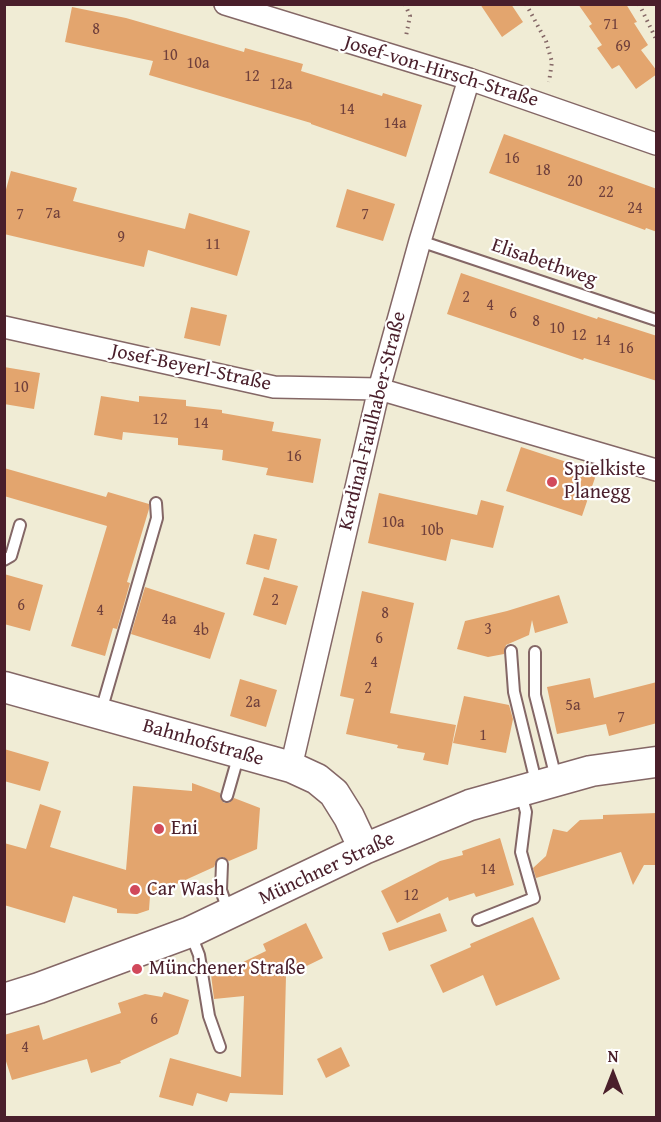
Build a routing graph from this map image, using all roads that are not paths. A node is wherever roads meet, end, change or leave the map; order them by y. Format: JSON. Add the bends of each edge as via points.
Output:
{"nodes":[{"id":1,"x":225,"y":4,"type":"edge"},
{"id":2,"x":469,"y":79,"type":"junction"},
{"id":3,"x":657,"y":144,"type":"edge"},
{"id":4,"x":420,"y":241,"type":"junction"},
{"id":5,"x":657,"y":320,"type":"edge"},
{"id":6,"x":4,"y":327,"type":"edge"},
{"id":7,"x":379,"y":389,"type":"junction"},
{"id":8,"x":657,"y":470,"type":"edge"},
{"id":9,"x":156,"y":503,"type":"dead end"},
{"id":10,"x":20,"y":525,"type":"dead end"},
{"id":11,"x":4,"y":560,"type":"edge"},
{"id":12,"x":512,"y":651,"type":"dead end"},
{"id":13,"x":535,"y":652,"type":"dead end"},
{"id":14,"x":4,"y":687,"type":"edge"},
{"id":15,"x":100,"y":714,"type":"junction"},
{"id":16,"x":239,"y":754,"type":"junction"},
{"id":17,"x":657,"y":762,"type":"edge"},
{"id":18,"x":291,"y":767,"type":"junction"},
{"id":19,"x":538,"y":786,"type":"junction"},
{"id":20,"x":227,"y":796,"type":"dead end"},
{"id":21,"x":364,"y":849,"type":"junction"},
{"id":22,"x":222,"y":864,"type":"dead end"},
{"id":23,"x":230,"y":915,"type":"junction"},
{"id":24,"x":478,"y":920,"type":"dead end"},
{"id":25,"x":190,"y":932,"type":"junction"},
{"id":26,"x":4,"y":999,"type":"edge"},
{"id":27,"x":220,"y":1047,"type":"dead end"}],
"edges":[{"from":1,"to":2,"type":"street","name":"Josef-von-Hirsch-Straße"},
{"from":2,"to":3,"type":"street","name":"Josef-von-Hirsch-Straße"},
{"from":2,"to":4,"type":"street","name":"Kardinal-Faulhaber-Straße"},
{"from":4,"to":5,"type":"lane","name":"Elisabethweg"},
{"from":4,"to":7,"type":"street","name":"Kardinal-Faulhaber-Straße"},
{"from":6,"to":7,"type":"street","name":"Josef-Beyerl-Straße","via":[[274,387]]},
{"from":7,"to":8,"type":"street","name":"Josef-Beyerl-Straße"},
{"from":7,"to":18,"type":"street","name":"Kardinal-Faulhaber-Straße"},
{"from":9,"to":15,"type":"lane","via":[[157,518]]},
{"from":10,"to":11,"type":"lane","via":[[11,556]]},
{"from":12,"to":19,"type":"lane","via":[[514,692]]},
{"from":13,"to":19,"type":"lane"},
{"from":14,"to":15,"type":"main road","name":"Bahnhofstraße"},
{"from":15,"to":16,"type":"main road","name":"Bahnhofstraße"},
{"from":16,"to":18,"type":"main road","name":"Bahnhofstraße"},
{"from":16,"to":20,"type":"lane"},
{"from":17,"to":19,"type":"main road","name":"Münchner Straße","via":[[591,771]]},
{"from":18,"to":21,"type":"main road","name":"Bahnhofstraße","via":[[317,779],[334,793]]},
{"from":19,"to":21,"type":"main road","name":"Münchner Straße","via":[[470,805]]},
{"from":19,"to":24,"type":"lane","via":[[526,812],[521,852],[534,898]]},
{"from":21,"to":23,"type":"main road","name":"Münchner Straße"},
{"from":22,"to":23,"type":"lane","via":[[221,890]]},
{"from":23,"to":25,"type":"main road","name":"Münchner Straße"},
{"from":25,"to":26,"type":"main road","name":"Münchner Straße"},
{"from":25,"to":27,"type":"lane"}]}
